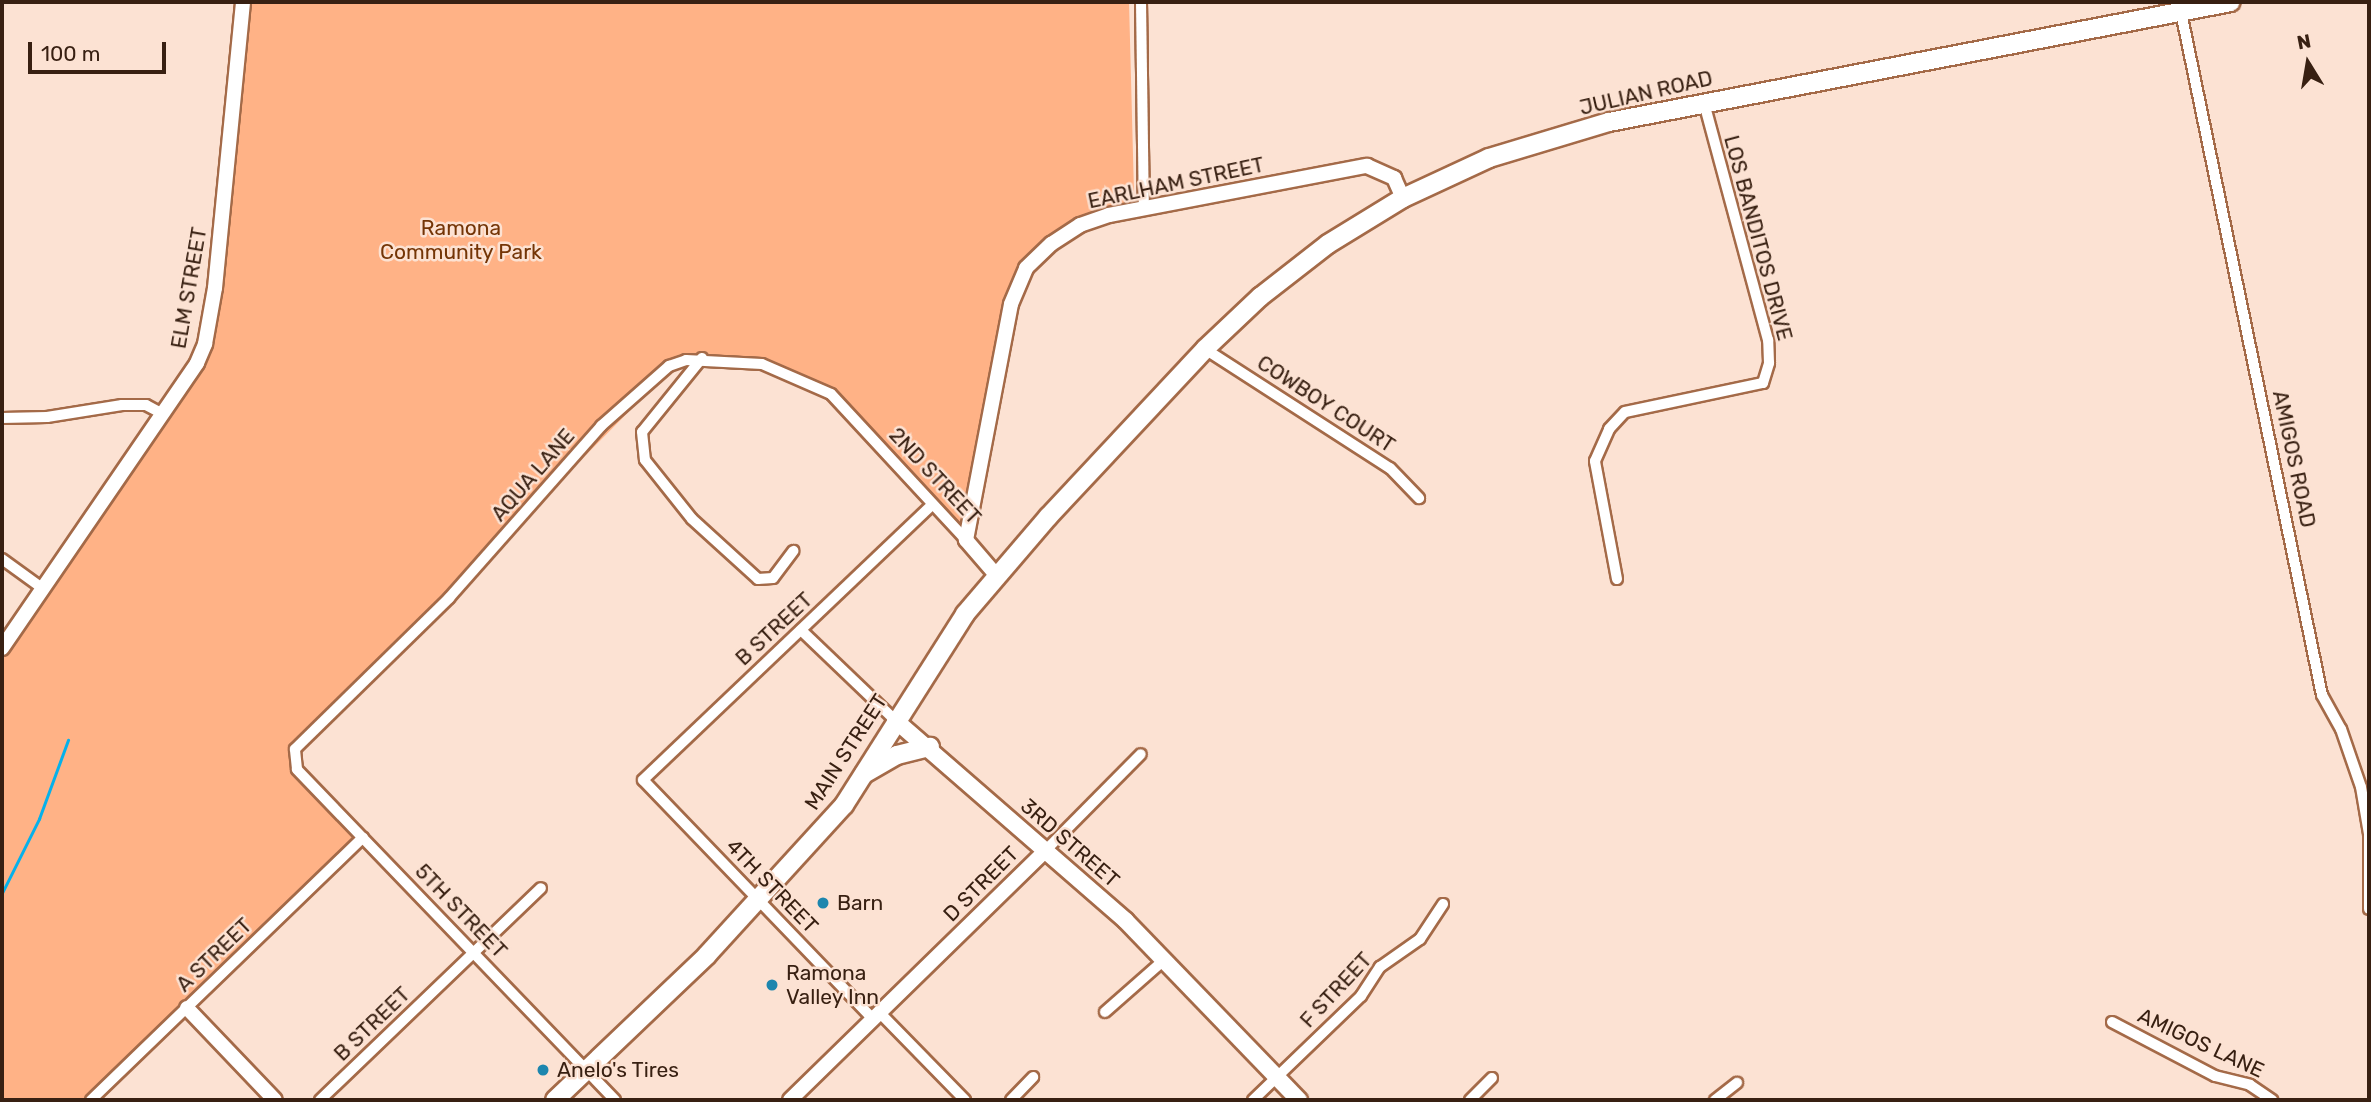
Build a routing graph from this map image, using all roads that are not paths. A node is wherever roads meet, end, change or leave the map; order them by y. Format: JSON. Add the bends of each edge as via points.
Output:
{"nodes":[{"id":1,"x":243,"y":2,"type":"edge"},
{"id":2,"x":1141,"y":2,"type":"edge"},
{"id":3,"x":2231,"y":2,"type":"edge"},
{"id":4,"x":2181,"y":12,"type":"junction"},
{"id":5,"x":1704,"y":102,"type":"junction"},
{"id":6,"x":1404,"y":198,"type":"junction"},
{"id":7,"x":1144,"y":207,"type":"junction"},
{"id":8,"x":1205,"y":349,"type":"junction"},
{"id":9,"x":702,"y":358,"type":"junction"},
{"id":10,"x":843,"y":405,"type":"joint"},
{"id":11,"x":1151,"y":407,"type":"joint"},
{"id":12,"x":163,"y":414,"type":"junction"},
{"id":13,"x":2,"y":418,"type":"edge"},
{"id":14,"x":1419,"y":498,"type":"dead end"},
{"id":15,"x":931,"y":506,"type":"junction"},
{"id":16,"x":966,"y":540,"type":"junction"},
{"id":17,"x":793,"y":551,"type":"dead end"},
{"id":18,"x":2,"y":559,"type":"edge"},
{"id":19,"x":997,"y":576,"type":"junction"},
{"id":20,"x":1617,"y":579,"type":"dead end"},
{"id":21,"x":42,"y":588,"type":"junction"},
{"id":22,"x":800,"y":630,"type":"junction"},
{"id":23,"x":2,"y":648,"type":"edge"},
{"id":24,"x":895,"y":720,"type":"junction"},
{"id":25,"x":299,"y":744,"type":"joint"},
{"id":26,"x":930,"y":747,"type":"junction"},
{"id":27,"x":1141,"y":754,"type":"dead end"},
{"id":28,"x":861,"y":776,"type":"junction"},
{"id":29,"x":643,"y":780,"type":"joint"},
{"id":30,"x":363,"y":837,"type":"junction"},
{"id":31,"x":1045,"y":851,"type":"junction"},
{"id":32,"x":541,"y":888,"type":"dead end"},
{"id":33,"x":759,"y":901,"type":"junction"},
{"id":34,"x":1443,"y":904,"type":"dead end"},
{"id":35,"x":2369,"y":909,"type":"edge"},
{"id":36,"x":475,"y":953,"type":"junction"},
{"id":37,"x":1164,"y":960,"type":"junction"},
{"id":38,"x":187,"y":1008,"type":"junction"},
{"id":39,"x":1105,"y":1012,"type":"dead end"},
{"id":40,"x":877,"y":1016,"type":"junction"},
{"id":41,"x":2112,"y":1022,"type":"dead end"},
{"id":42,"x":586,"y":1070,"type":"junction"},
{"id":43,"x":1033,"y":1077,"type":"dead end"},
{"id":44,"x":1277,"y":1078,"type":"junction"},
{"id":45,"x":1492,"y":1078,"type":"dead end"},
{"id":46,"x":1737,"y":1083,"type":"dead end"},
{"id":47,"x":91,"y":1100,"type":"edge"},
{"id":48,"x":275,"y":1100,"type":"edge"},
{"id":49,"x":320,"y":1100,"type":"edge"},
{"id":50,"x":555,"y":1100,"type":"edge"},
{"id":51,"x":615,"y":1100,"type":"edge"},
{"id":52,"x":790,"y":1100,"type":"edge"},
{"id":53,"x":965,"y":1100,"type":"edge"},
{"id":54,"x":1011,"y":1100,"type":"edge"},
{"id":55,"x":1253,"y":1100,"type":"edge"},
{"id":56,"x":1299,"y":1100,"type":"edge"},
{"id":57,"x":1470,"y":1100,"type":"edge"},
{"id":58,"x":1716,"y":1100,"type":"edge"},
{"id":59,"x":2272,"y":1100,"type":"edge"}],
"edges":[{"from":1,"to":12,"type":"street","name":"ELM STREET","via":[[215,288],[205,344]]},
{"from":2,"to":7,"type":"street"},
{"from":3,"to":4,"type":"main road","name":"JULIAN ROAD"},
{"from":4,"to":5,"type":"main road","name":"JULIAN ROAD"},
{"from":4,"to":35,"type":"street","name":"AMIGOS ROAD","via":[[2322,695],[2341,729],[2361,787],[2368,834]]},
{"from":5,"to":6,"type":"main road","name":"JULIAN ROAD","via":[[1619,119],[1511,150]]},
{"from":5,"to":20,"type":"street","name":"LOS BANDITOS DRIVE","via":[[1768,340],[1769,363],[1763,383],[1625,412],[1609,429],[1595,461]]},
{"from":6,"to":7,"type":"street","name":"EARLHAM STREET","via":[[1394,178],[1367,166]]},
{"from":6,"to":8,"type":"main road","name":"JULIAN ROAD","via":[[1328,244],[1260,297]]},
{"from":7,"to":16,"type":"street","name":"EARLHAM STREET","via":[[1080,225],[1051,244],[1020,280]]},
{"from":8,"to":11,"type":"main road","name":"JULIAN ROAD"},
{"from":8,"to":14,"type":"street","name":"COWBOY COURT","via":[[1390,468]]},
{"from":9,"to":10,"type":"street","name":"AQUA LANE","via":[[762,364],[831,394]]},
{"from":9,"to":17,"type":"street","via":[[642,432],[645,460],[692,519],[758,579],[773,578]]},
{"from":9,"to":25,"type":"street","name":"AQUA LANE","via":[[669,366],[601,426],[449,598]]},
{"from":10,"to":15,"type":"street","name":"2ND STREET"},
{"from":11,"to":19,"type":"main road","name":"MAIN STREET"},
{"from":12,"to":13,"type":"street","via":[[146,405],[122,405],[47,417]]},
{"from":12,"to":21,"type":"street","name":"ELM STREET"},
{"from":15,"to":16,"type":"street","name":"2ND STREET"},
{"from":15,"to":22,"type":"street","name":"B STREET"},
{"from":16,"to":19,"type":"street","name":"2ND STREET"},
{"from":18,"to":21,"type":"street"},
{"from":19,"to":24,"type":"main road","name":"MAIN STREET","via":[[939,651]]},
{"from":21,"to":23,"type":"street","name":"ELM STREET"},
{"from":22,"to":24,"type":"street","name":"3RD STREET"},
{"from":22,"to":29,"type":"street","name":"B STREET"},
{"from":24,"to":26,"type":"main road","name":"3RD STREET"},
{"from":24,"to":28,"type":"main road","name":"MAIN STREET"},
{"from":25,"to":30,"type":"street","name":"5TH STREET","via":[[293,759],[297,769]]},
{"from":26,"to":28,"type":"main road","via":[[897,755]]},
{"from":26,"to":31,"type":"main road","name":"3RD STREET"},
{"from":27,"to":31,"type":"street","name":"D STREET"},
{"from":28,"to":33,"type":"main road","name":"MAIN STREET","via":[[844,805]]},
{"from":29,"to":33,"type":"street","name":"4TH STREET"},
{"from":30,"to":36,"type":"street","name":"5TH STREET"},
{"from":30,"to":38,"type":"street","name":"A STREET"},
{"from":31,"to":37,"type":"main road","name":"3RD STREET"},
{"from":31,"to":40,"type":"street","name":"D STREET"},
{"from":32,"to":36,"type":"street","name":"B STREET"},
{"from":33,"to":40,"type":"street","name":"4TH STREET"},
{"from":33,"to":42,"type":"main road","name":"MAIN STREET"},
{"from":34,"to":44,"type":"street","name":"F STREET","via":[[1420,939],[1380,968],[1361,996]]},
{"from":36,"to":42,"type":"street","name":"5TH STREET"},
{"from":36,"to":49,"type":"street","name":"B STREET"},
{"from":37,"to":39,"type":"street"},
{"from":37,"to":44,"type":"main road","name":"3RD STREET"},
{"from":38,"to":47,"type":"street","name":"A STREET"},
{"from":38,"to":48,"type":"street"},
{"from":40,"to":52,"type":"street","name":"D STREET"},
{"from":40,"to":53,"type":"street","name":"4TH STREET"},
{"from":41,"to":59,"type":"street","name":"AMIGOS LANE","via":[[2215,1076],[2250,1085]]},
{"from":42,"to":50,"type":"main road","name":"MAIN STREET"},
{"from":42,"to":51,"type":"street","name":"5TH STREET"},
{"from":43,"to":54,"type":"street"},
{"from":44,"to":55,"type":"street","name":"F STREET"},
{"from":44,"to":56,"type":"main road","name":"3RD STREET"},
{"from":45,"to":57,"type":"street"},
{"from":46,"to":58,"type":"street"}]}
